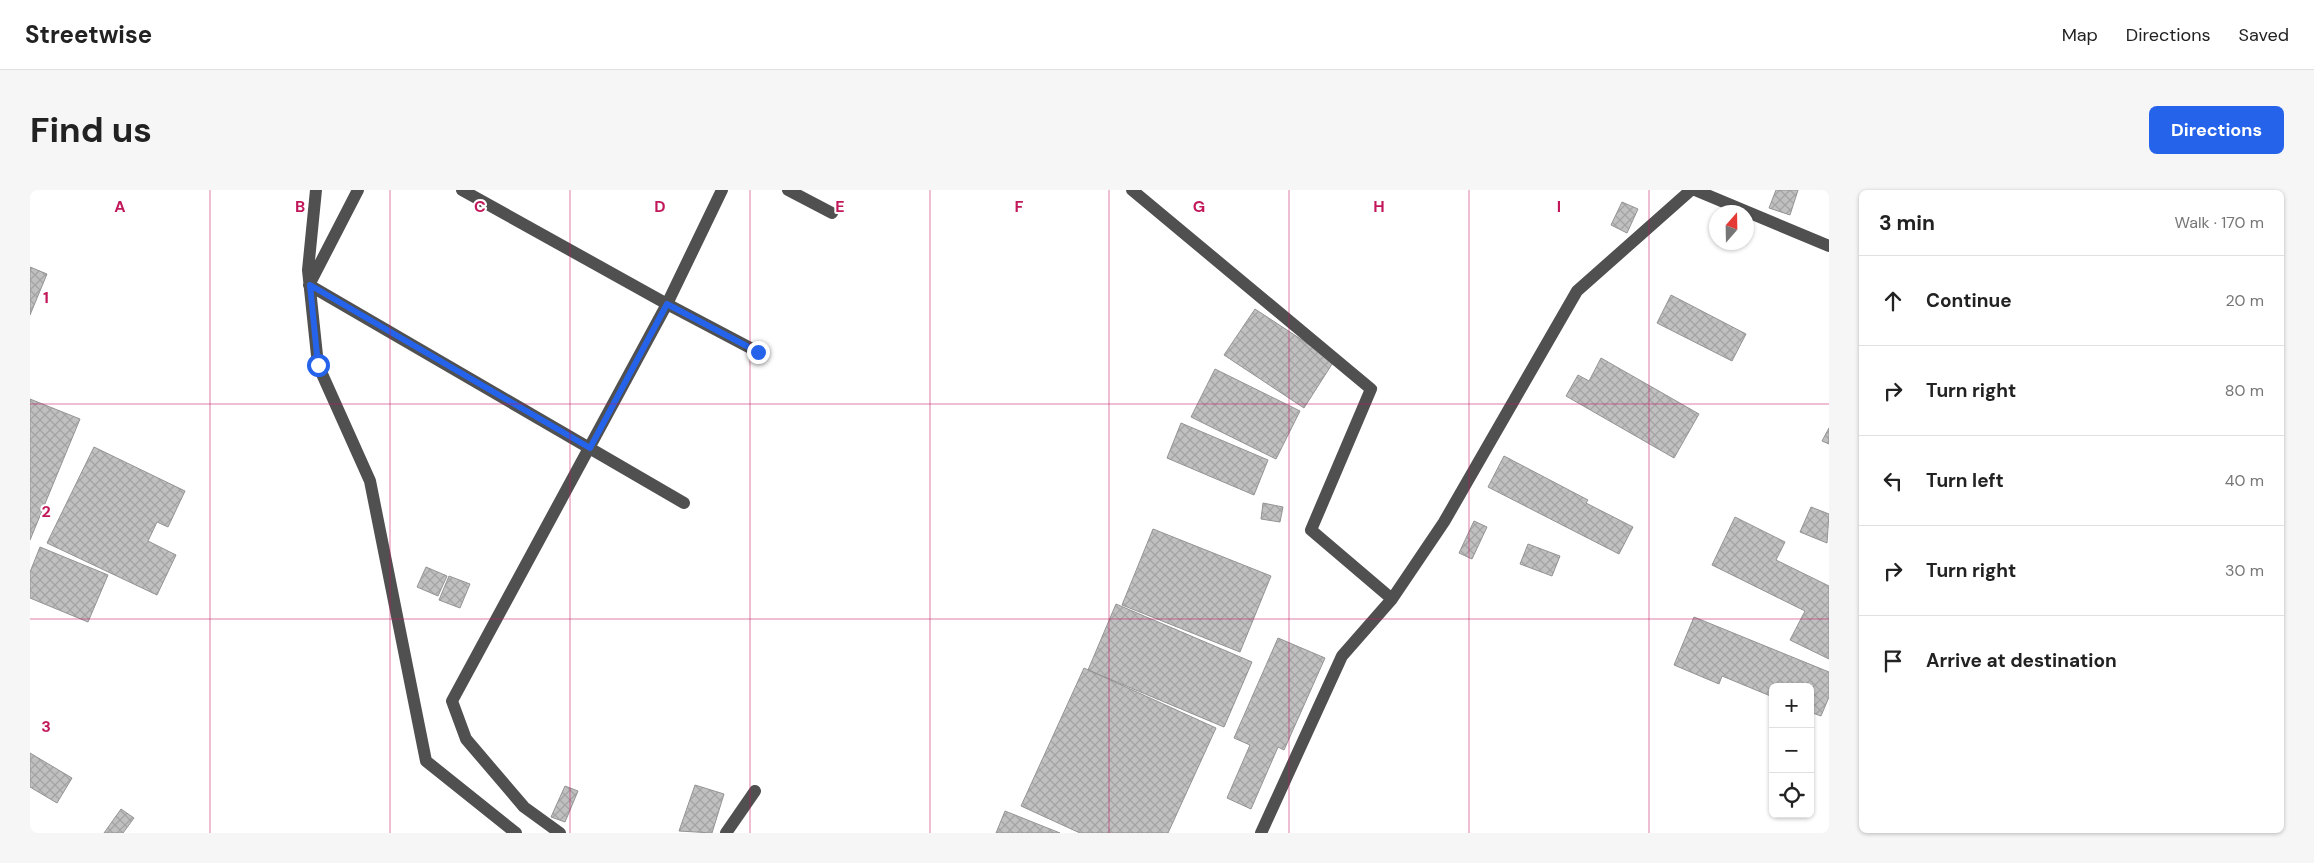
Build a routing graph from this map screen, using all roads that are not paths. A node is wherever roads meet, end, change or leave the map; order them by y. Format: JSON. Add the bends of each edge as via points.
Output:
{"nodes":[{"id":1,"x":316,"y":190,"type":"edge"},
{"id":2,"x":358,"y":190,"type":"edge"},
{"id":3,"x":462,"y":190,"type":"edge"},
{"id":4,"x":722,"y":190,"type":"edge"},
{"id":5,"x":788,"y":190,"type":"edge"},
{"id":6,"x":1132,"y":190,"type":"edge"},
{"id":7,"x":1691,"y":190,"type":"edge"},
{"id":8,"x":1695,"y":190,"type":"edge"},
{"id":9,"x":832,"y":213,"type":"dead end"},
{"id":10,"x":1829,"y":246,"type":"edge"},
{"id":11,"x":310,"y":285,"type":"junction"},
{"id":12,"x":667,"y":304,"type":"junction"},
{"id":13,"x":758,"y":352,"type":"dead end"},
{"id":14,"x":590,"y":448,"type":"junction"},
{"id":15,"x":684,"y":503,"type":"dead end"},
{"id":16,"x":1392,"y":599,"type":"junction"},
{"id":17,"x":754,"y":790,"type":"dead end"},
{"id":18,"x":516,"y":833,"type":"edge"},
{"id":19,"x":560,"y":833,"type":"edge"},
{"id":20,"x":726,"y":833,"type":"edge"},
{"id":21,"x":1261,"y":833,"type":"edge"}],
"edges":[{"from":1,"to":11,"type":"street","via":[[308,270]]},
{"from":2,"to":11,"type":"street"},
{"from":3,"to":12,"type":"street"},
{"from":4,"to":12,"type":"street"},
{"from":5,"to":9,"type":"street"},
{"from":6,"to":16,"type":"street","via":[[1371,389],[1311,530]]},
{"from":7,"to":16,"type":"street","via":[[1577,291],[1444,522]]},
{"from":8,"to":10,"type":"street"},
{"from":11,"to":14,"type":"street"},
{"from":11,"to":18,"type":"street","via":[[318,365],[370,481],[426,761]]},
{"from":12,"to":13,"type":"street"},
{"from":12,"to":14,"type":"street"},
{"from":14,"to":15,"type":"street"},
{"from":14,"to":19,"type":"street","via":[[452,702],[466,739],[524,807]]},
{"from":16,"to":21,"type":"street","via":[[1342,656]]},
{"from":17,"to":20,"type":"street"}]}
